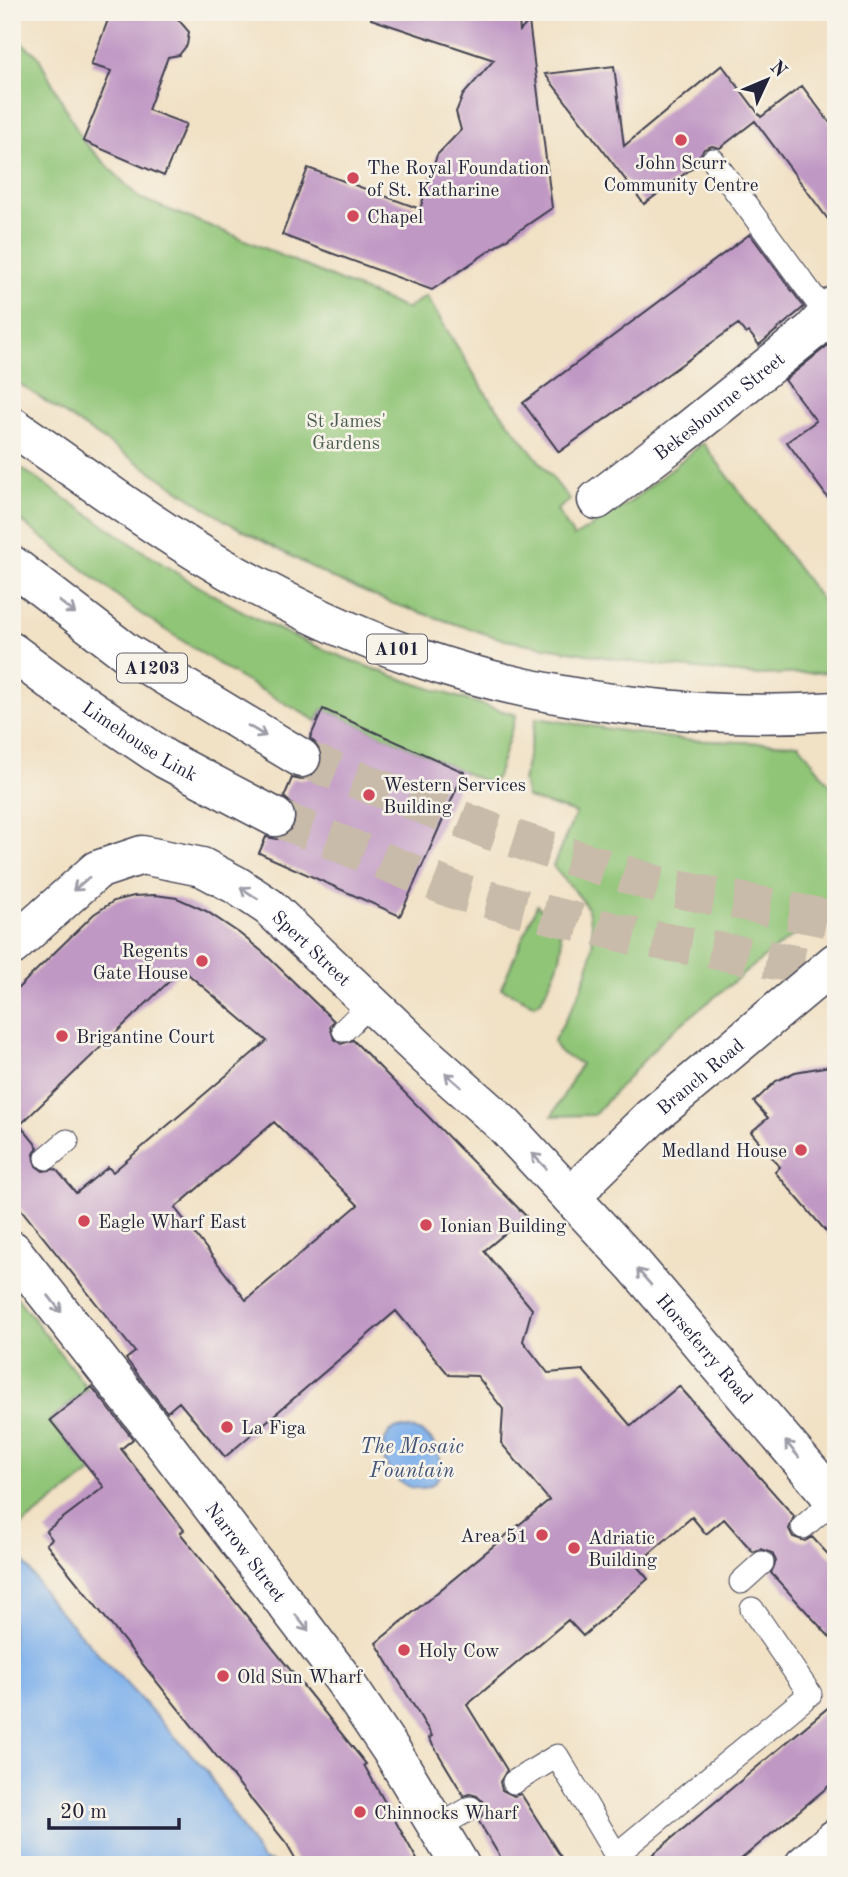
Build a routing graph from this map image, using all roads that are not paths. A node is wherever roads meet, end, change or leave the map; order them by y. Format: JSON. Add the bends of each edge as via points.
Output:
{"nodes":[{"id":1,"x":713,"y":160,"type":"dead end"},
{"id":2,"x":833,"y":316,"type":"edge"},
{"id":3,"x":12,"y":426,"type":"edge"},
{"id":4,"x":597,"y":500,"type":"dead end"},
{"id":5,"x":12,"y":565,"type":"edge"},
{"id":6,"x":12,"y":652,"type":"edge"},
{"id":7,"x":836,"y":711,"type":"edge"},
{"id":8,"x":301,"y":758,"type":"tunnel mouth"},
{"id":9,"x":275,"y":817,"type":"tunnel mouth"},
{"id":10,"x":12,"y":946,"type":"edge"},
{"id":11,"x":832,"y":973,"type":"edge"},
{"id":12,"x":371,"y":1003,"type":"junction"},
{"id":13,"x":344,"y":1030,"type":"dead end"},
{"id":14,"x":67,"y":1141,"type":"dead end"},
{"id":15,"x":47,"y":1158,"type":"dead end"},
{"id":16,"x":574,"y":1198,"type":"junction"},
{"id":17,"x":12,"y":1250,"type":"edge"},
{"id":18,"x":835,"y":1501,"type":"edge"},
{"id":19,"x":803,"y":1527,"type":"dead end"},
{"id":20,"x":762,"y":1563,"type":"dead end"},
{"id":21,"x":741,"y":1582,"type":"dead end"},
{"id":22,"x":752,"y":1609,"type":"dead end"},
{"id":23,"x":514,"y":1782,"type":"dead end"},
{"id":24,"x":471,"y":1808,"type":"dead end"},
{"id":25,"x":438,"y":1827,"type":"junction"},
{"id":26,"x":836,"y":1838,"type":"edge"},
{"id":27,"x":460,"y":1865,"type":"edge"},
{"id":28,"x":804,"y":1865,"type":"edge"}],
"edges":[{"from":1,"to":2,"type":"lane"},
{"from":2,"to":4,"type":"main road","name":"Bekesbourne Street"},
{"from":3,"to":7,"type":"main road","number":"A101","via":[[176,539],[263,590],[419,658],[517,686],[624,704],[726,713]]},
{"from":5,"to":8,"type":"main road","number":"A1203","one_way":true,"via":[[127,653]]},
{"from":6,"to":9,"type":"main road","name":"Limehouse Link","via":[[165,759]]},
{"from":12,"to":10,"type":"main road","name":"Spert Street","one_way":true,"via":[[269,907],[236,885],[202,867],[142,855],[97,870]]},
{"from":11,"to":16,"type":"main road","name":"Branch Road","via":[[650,1118]]},
{"from":12,"to":13,"type":"lane"},
{"from":16,"to":12,"type":"main road","name":"Spert Street","one_way":true,"via":[[504,1125]]},
{"from":14,"to":15,"type":"lane"},
{"from":18,"to":16,"type":"main road","name":"Horseferry Road","one_way":true},
{"from":17,"to":25,"type":"main road","name":"Narrow Street","one_way":true,"via":[[315,1641]]},
{"from":18,"to":19,"type":"lane"},
{"from":20,"to":21,"type":"lane"},
{"from":22,"to":23,"type":"lane","via":[[810,1694],[616,1855],[557,1756]]},
{"from":24,"to":25,"type":"lane"},
{"from":25,"to":27,"type":"main road","name":"Narrow Street"},
{"from":26,"to":28,"type":"main road"}]}
